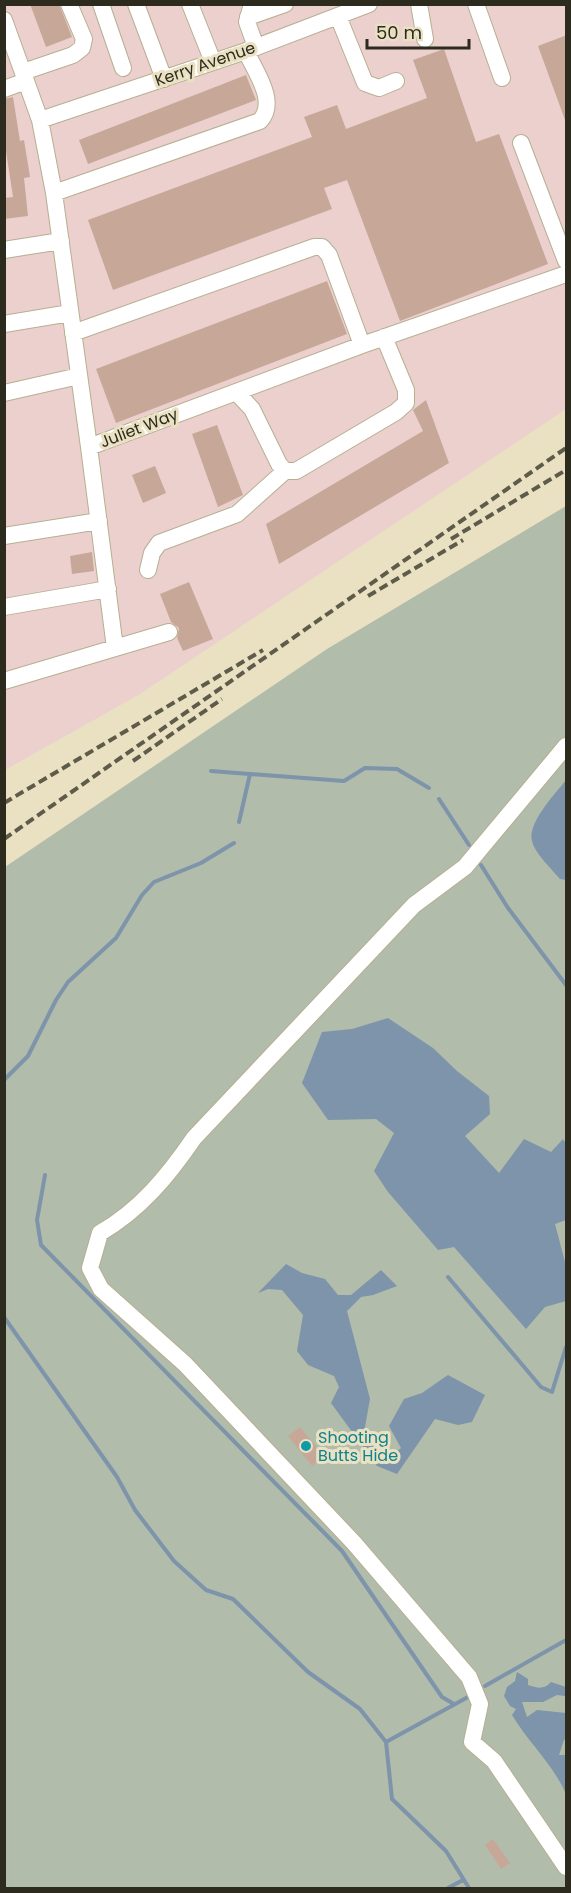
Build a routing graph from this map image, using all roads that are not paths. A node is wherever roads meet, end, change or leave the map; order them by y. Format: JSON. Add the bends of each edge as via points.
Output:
{"nodes":[{"id":1,"x":69,"y":4,"type":"edge"},
{"id":2,"x":101,"y":4,"type":"edge"},
{"id":3,"x":136,"y":4,"type":"edge"},
{"id":4,"x":190,"y":4,"type":"edge"},
{"id":5,"x":285,"y":4,"type":"edge"},
{"id":6,"x":369,"y":4,"type":"edge"},
{"id":7,"x":419,"y":4,"type":"edge"},
{"id":8,"x":476,"y":4,"type":"edge"},
{"id":9,"x":250,"y":11,"type":"edge"},
{"id":10,"x":338,"y":16,"type":"junction"},
{"id":11,"x":4,"y":20,"type":"edge"},
{"id":12,"x":425,"y":39,"type":"dead end"},
{"id":13,"x":251,"y":49,"type":"junction"},
{"id":14,"x":213,"y":62,"type":"junction"},
{"id":15,"x":123,"y":68,"type":"dead end"},
{"id":16,"x":25,"y":77,"type":"junction"},
{"id":17,"x":502,"y":78,"type":"dead end"},
{"id":18,"x":164,"y":79,"type":"junction"},
{"id":19,"x":396,"y":81,"type":"dead end"},
{"id":20,"x":4,"y":89,"type":"edge"},
{"id":21,"x":40,"y":120,"type":"junction"},
{"id":22,"x":521,"y":143,"type":"dead end"},
{"id":23,"x":54,"y":193,"type":"junction"},
{"id":24,"x":61,"y":241,"type":"junction"},
{"id":25,"x":4,"y":250,"type":"edge"},
{"id":26,"x":567,"y":261,"type":"edge"},
{"id":27,"x":567,"y":274,"type":"edge"},
{"id":28,"x":70,"y":313,"type":"junction"},
{"id":29,"x":4,"y":324,"type":"edge"},
{"id":30,"x":73,"y":333,"type":"junction"},
{"id":31,"x":384,"y":337,"type":"junction"},
{"id":32,"x":362,"y":345,"type":"junction"},
{"id":33,"x":79,"y":376,"type":"junction"},
{"id":34,"x":236,"y":392,"type":"junction"},
{"id":35,"x":4,"y":393,"type":"edge"},
{"id":36,"x":89,"y":447,"type":"junction"},
{"id":37,"x":285,"y":471,"type":"junction"},
{"id":38,"x":100,"y":529,"type":"junction"},
{"id":39,"x":4,"y":536,"type":"edge"},
{"id":40,"x":148,"y":570,"type":"dead end"},
{"id":41,"x":108,"y":590,"type":"junction"},
{"id":42,"x":4,"y":607,"type":"edge"},
{"id":43,"x":169,"y":632,"type":"dead end"},
{"id":44,"x":115,"y":648,"type":"junction"},
{"id":45,"x":4,"y":681,"type":"edge"},
{"id":46,"x":567,"y":746,"type":"edge"},
{"id":47,"x":567,"y":1867,"type":"edge"}],
"edges":[{"from":1,"to":16,"type":"street","via":[[84,39],[82,48]]},
{"from":2,"to":15,"type":"street"},
{"from":3,"to":18,"type":"street"},
{"from":4,"to":14,"type":"street"},
{"from":5,"to":9,"type":"street"},
{"from":6,"to":10,"type":"street","name":"Kerry Avenue"},
{"from":7,"to":12,"type":"street"},
{"from":8,"to":17,"type":"street"},
{"from":9,"to":13,"type":"street"},
{"from":10,"to":13,"type":"street","name":"Kerry Avenue"},
{"from":10,"to":19,"type":"street","via":[[365,83],[379,88]]},
{"from":11,"to":16,"type":"street","name":"Juliet Way"},
{"from":13,"to":14,"type":"street","name":"Kerry Avenue"},
{"from":13,"to":23,"type":"street","via":[[269,102],[260,121]]},
{"from":14,"to":18,"type":"street","name":"Kerry Avenue"},
{"from":16,"to":20,"type":"street"},
{"from":16,"to":21,"type":"street","name":"Juliet Way"},
{"from":18,"to":21,"type":"street","name":"Kerry Avenue"},
{"from":21,"to":23,"type":"street","name":"Juliet Way"},
{"from":22,"to":26,"type":"street"},
{"from":23,"to":24,"type":"street","name":"Juliet Way"},
{"from":24,"to":25,"type":"street"},
{"from":24,"to":28,"type":"street","name":"Juliet Way"},
{"from":27,"to":31,"type":"street","name":"Juliet Way"},
{"from":28,"to":29,"type":"street"},
{"from":28,"to":30,"type":"street","name":"Juliet Way"},
{"from":30,"to":32,"type":"street","via":[[322,247],[329,255]]},
{"from":30,"to":33,"type":"street","name":"Juliet Way"},
{"from":31,"to":32,"type":"street","name":"Juliet Way"},
{"from":31,"to":37,"type":"street","via":[[406,390],[406,403],[296,471]]},
{"from":32,"to":34,"type":"street","name":"Juliet Way"},
{"from":33,"to":35,"type":"street"},
{"from":33,"to":36,"type":"street","name":"Juliet Way"},
{"from":34,"to":36,"type":"street","name":"Juliet Way"},
{"from":34,"to":37,"type":"street","via":[[252,408]]},
{"from":36,"to":38,"type":"street"},
{"from":37,"to":40,"type":"street","via":[[237,514],[159,543]]},
{"from":38,"to":39,"type":"street"},
{"from":38,"to":41,"type":"street"},
{"from":41,"to":42,"type":"street"},
{"from":41,"to":44,"type":"street"},
{"from":43,"to":44,"type":"street"},
{"from":44,"to":45,"type":"street"},
{"from":46,"to":47,"type":"street","via":[[465,867],[414,905],[194,1138],[167,1177],[123,1220],[99,1233],[90,1268],[100,1289],[185,1364],[354,1542],[469,1677],[480,1704],[472,1742],[494,1761]]}]}
